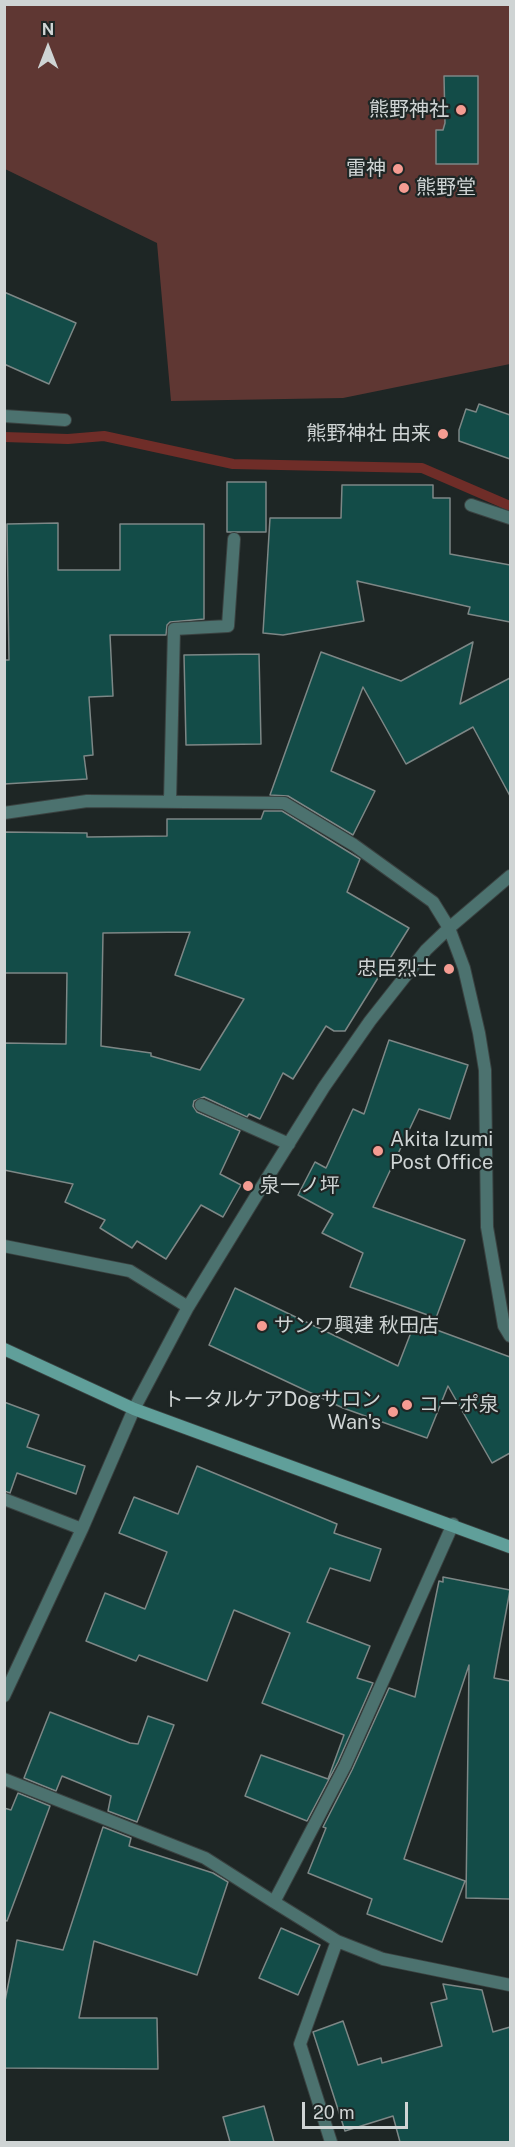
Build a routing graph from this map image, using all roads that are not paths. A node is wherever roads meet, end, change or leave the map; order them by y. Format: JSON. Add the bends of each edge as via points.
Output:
{"nodes":[{"id":1,"x":4,"y":416,"type":"edge"},
{"id":2,"x":65,"y":420,"type":"dead end"},
{"id":3,"x":471,"y":505,"type":"dead end"},
{"id":4,"x":510,"y":518,"type":"edge"},
{"id":5,"x":234,"y":539,"type":"dead end"},
{"id":6,"x":171,"y":801,"type":"junction"},
{"id":7,"x":4,"y":813,"type":"edge"},
{"id":8,"x":510,"y":876,"type":"edge"},
{"id":9,"x":448,"y":928,"type":"junction"},
{"id":10,"x":201,"y":1105,"type":"dead end"},
{"id":11,"x":289,"y":1144,"type":"junction"},
{"id":12,"x":4,"y":1246,"type":"edge"},
{"id":13,"x":188,"y":1307,"type":"junction"},
{"id":14,"x":510,"y":1336,"type":"edge"},
{"id":15,"x":4,"y":1349,"type":"edge"},
{"id":16,"x":134,"y":1409,"type":"junction"},
{"id":17,"x":4,"y":1499,"type":"edge"},
{"id":18,"x":453,"y":1524,"type":"junction"},
{"id":19,"x":82,"y":1529,"type":"junction"},
{"id":20,"x":510,"y":1547,"type":"edge"},
{"id":21,"x":4,"y":1696,"type":"edge"},
{"id":22,"x":4,"y":1779,"type":"edge"},
{"id":23,"x":274,"y":1902,"type":"junction"},
{"id":24,"x":338,"y":1941,"type":"junction"},
{"id":25,"x":510,"y":1985,"type":"edge"},
{"id":26,"x":331,"y":2142,"type":"edge"}],
"edges":[{"from":1,"to":2,"type":"street"},
{"from":3,"to":4,"type":"street"},
{"from":5,"to":6,"type":"street","via":[[228,626],[174,629]]},
{"from":6,"to":7,"type":"street","via":[[87,801]]},
{"from":6,"to":9,"type":"street","via":[[284,803],[354,845],[433,902]]},
{"from":8,"to":9,"type":"street"},
{"from":9,"to":11,"type":"street","via":[[370,1021]]},
{"from":9,"to":14,"type":"street","via":[[464,968],[485,1070],[487,1227],[504,1326]]},
{"from":10,"to":11,"type":"street"},
{"from":11,"to":13,"type":"street"},
{"from":12,"to":13,"type":"street","via":[[130,1271]]},
{"from":13,"to":16,"type":"street"},
{"from":15,"to":16,"type":"street"},
{"from":16,"to":18,"type":"street"},
{"from":16,"to":19,"type":"street"},
{"from":17,"to":19,"type":"street"},
{"from":18,"to":20,"type":"street"},
{"from":18,"to":23,"type":"street","via":[[345,1766]]},
{"from":19,"to":21,"type":"street"},
{"from":22,"to":23,"type":"street","via":[[205,1858]]},
{"from":23,"to":24,"type":"street"},
{"from":24,"to":25,"type":"street","via":[[383,1959]]},
{"from":24,"to":26,"type":"street","via":[[300,2044]]}]}
